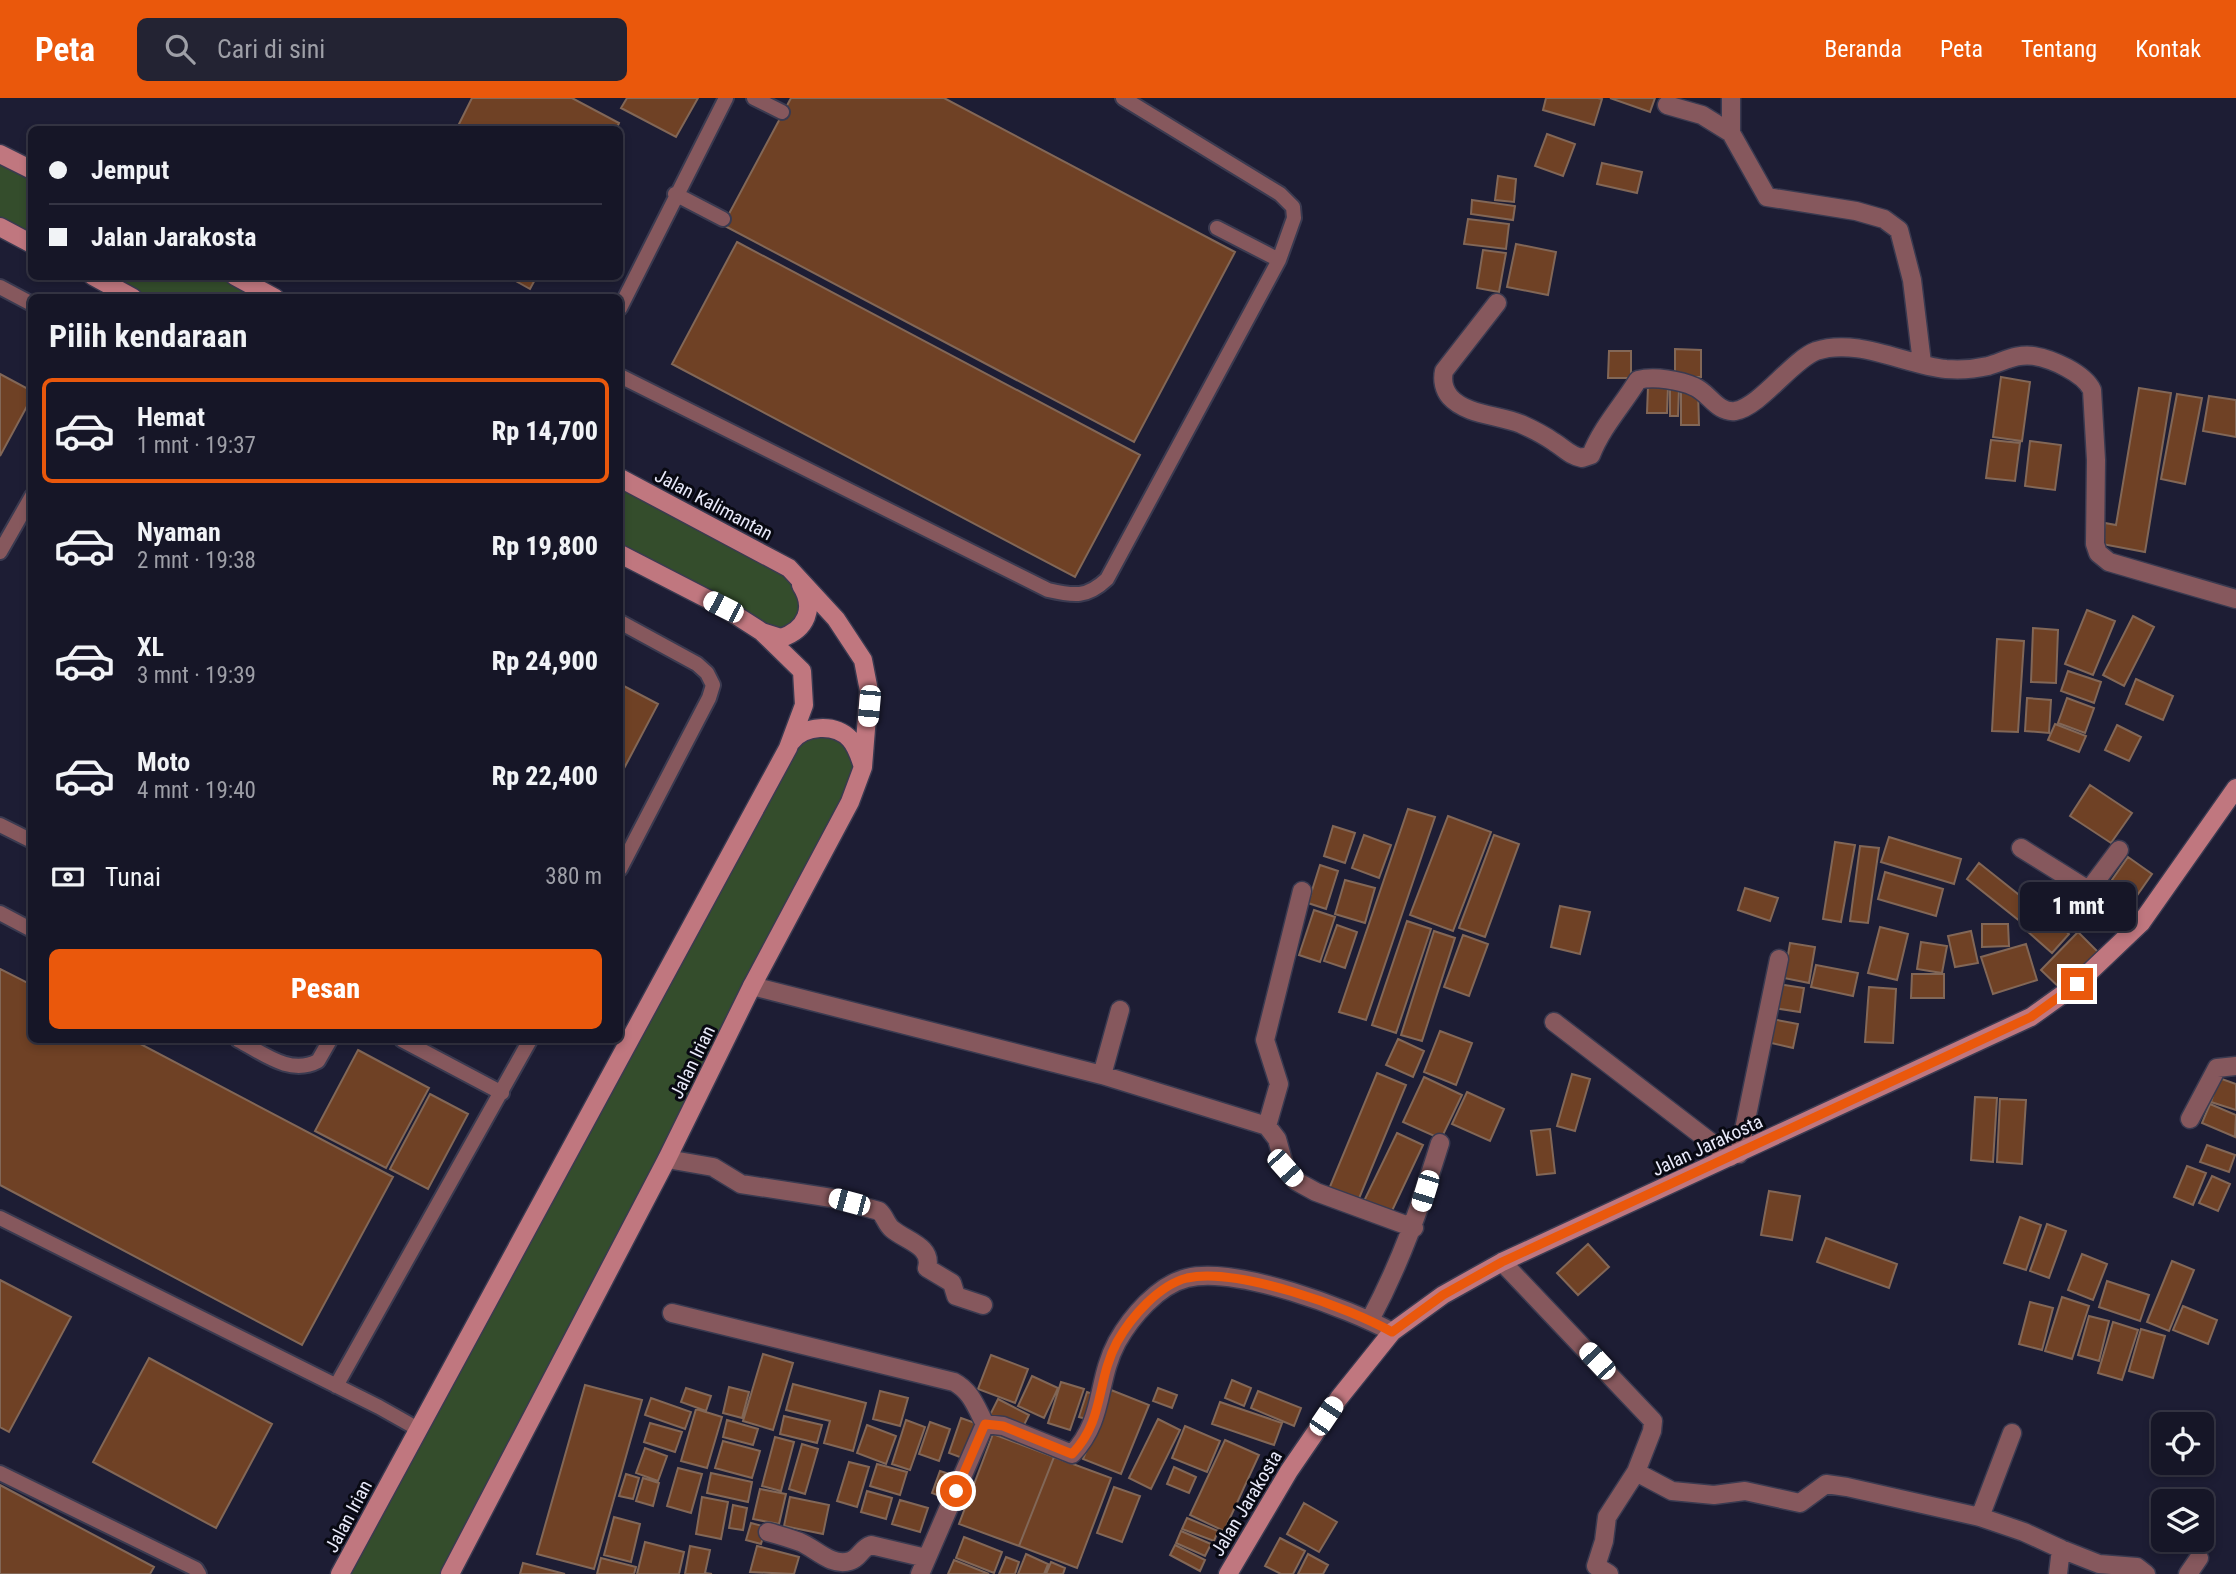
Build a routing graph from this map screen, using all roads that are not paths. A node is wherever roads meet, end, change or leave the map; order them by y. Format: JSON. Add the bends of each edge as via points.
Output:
{"nodes":[{"id":1,"x":726,"y":98,"type":"edge"},
{"id":2,"x":754,"y":98,"type":"edge"},
{"id":3,"x":1123,"y":98,"type":"edge"},
{"id":4,"x":1731,"y":98,"type":"edge"},
{"id":5,"x":1667,"y":105,"type":"dead end"},
{"id":6,"x":782,"y":112,"type":"dead end"},
{"id":7,"x":1731,"y":133,"type":"junction"},
{"id":8,"x":0,"y":154,"type":"edge"},
{"id":9,"x":28,"y":168,"type":"edge"},
{"id":10,"x":676,"y":194,"type":"junction"},
{"id":11,"x":723,"y":219,"type":"dead end"},
{"id":12,"x":0,"y":227,"type":"edge"},
{"id":13,"x":1217,"y":228,"type":"dead end"},
{"id":14,"x":28,"y":242,"type":"edge"},
{"id":15,"x":1279,"y":260,"type":"junction"},
{"id":16,"x":100,"y":280,"type":"edge"},
{"id":17,"x":242,"y":280,"type":"edge"},
{"id":18,"x":0,"y":286,"type":"edge"},
{"id":19,"x":126,"y":294,"type":"edge"},
{"id":20,"x":268,"y":294,"type":"edge"},
{"id":21,"x":28,"y":302,"type":"edge"},
{"id":22,"x":623,"y":302,"type":"edge"},
{"id":23,"x":1497,"y":303,"type":"dead end"},
{"id":24,"x":1922,"y":363,"type":"junction"},
{"id":25,"x":623,"y":378,"type":"edge"},
{"id":26,"x":623,"y":480,"type":"edge"},
{"id":27,"x":28,"y":503,"type":"edge"},
{"id":28,"x":0,"y":552,"type":"edge"},
{"id":29,"x":623,"y":556,"type":"edge"},
{"id":30,"x":789,"y":568,"type":"junction"},
{"id":31,"x":2236,"y":599,"type":"edge"},
{"id":32,"x":623,"y":624,"type":"edge"},
{"id":33,"x":762,"y":632,"type":"junction"},
{"id":34,"x":789,"y":745,"type":"junction"},
{"id":35,"x":863,"y":767,"type":"junction"},
{"id":36,"x":2236,"y":788,"type":"edge"},
{"id":37,"x":0,"y":825,"type":"edge"},
{"id":38,"x":28,"y":839,"type":"edge"},
{"id":39,"x":2021,"y":848,"type":"dead end"},
{"id":40,"x":2119,"y":850,"type":"dead end"},
{"id":41,"x":623,"y":863,"type":"edge"},
{"id":42,"x":2089,"y":890,"type":"junction"},
{"id":43,"x":1302,"y":891,"type":"dead end"},
{"id":44,"x":0,"y":913,"type":"edge"},
{"id":45,"x":2141,"y":923,"type":"junction"},
{"id":46,"x":28,"y":928,"type":"edge"},
{"id":47,"x":1779,"y":959,"type":"dead end"},
{"id":48,"x":752,"y":986,"type":"junction"},
{"id":49,"x":1121,"y":1010,"type":"dead end"},
{"id":50,"x":1554,"y":1022,"type":"dead end"},
{"id":51,"x":244,"y":1043,"type":"edge"},
{"id":52,"x":328,"y":1043,"type":"edge"},
{"id":53,"x":408,"y":1043,"type":"edge"},
{"id":54,"x":528,"y":1043,"type":"edge"},
{"id":55,"x":2236,"y":1066,"type":"edge"},
{"id":56,"x":1102,"y":1075,"type":"junction"},
{"id":57,"x":502,"y":1093,"type":"junction"},
{"id":58,"x":2190,"y":1119,"type":"dead end"},
{"id":59,"x":1266,"y":1126,"type":"junction"},
{"id":60,"x":1440,"y":1143,"type":"dead end"},
{"id":61,"x":1735,"y":1156,"type":"junction"},
{"id":62,"x":667,"y":1159,"type":"junction"},
{"id":63,"x":0,"y":1218,"type":"edge"},
{"id":64,"x":1414,"y":1228,"type":"junction"},
{"id":65,"x":1502,"y":1262,"type":"junction"},
{"id":66,"x":983,"y":1305,"type":"dead end"},
{"id":67,"x":672,"y":1313,"type":"dead end"},
{"id":68,"x":1370,"y":1320,"type":"junction"},
{"id":69,"x":1392,"y":1332,"type":"junction"},
{"id":70,"x":336,"y":1386,"type":"junction"},
{"id":71,"x":985,"y":1424,"type":"junction"},
{"id":72,"x":418,"y":1429,"type":"junction"},
{"id":73,"x":2012,"y":1433,"type":"dead end"},
{"id":74,"x":1636,"y":1472,"type":"junction"},
{"id":75,"x":0,"y":1473,"type":"edge"},
{"id":76,"x":1980,"y":1517,"type":"junction"},
{"id":77,"x":768,"y":1532,"type":"dead end"},
{"id":78,"x":2061,"y":1549,"type":"junction"},
{"id":79,"x":2199,"y":1559,"type":"dead end"},
{"id":80,"x":923,"y":1566,"type":"edge"},
{"id":81,"x":199,"y":1574,"type":"edge"},
{"id":82,"x":340,"y":1574,"type":"edge"},
{"id":83,"x":450,"y":1574,"type":"edge"},
{"id":84,"x":1228,"y":1574,"type":"edge"},
{"id":85,"x":1609,"y":1574,"type":"edge"},
{"id":86,"x":2058,"y":1574,"type":"edge"},
{"id":87,"x":2146,"y":1574,"type":"edge"},
{"id":88,"x":2188,"y":1574,"type":"edge"}],
"edges":[{"from":1,"to":10,"type":"lane"},
{"from":2,"to":6,"type":"lane"},
{"from":3,"to":15,"type":"lane","via":[[1280,194],[1293,207],[1294,218]]},
{"from":4,"to":7,"type":"street"},
{"from":5,"to":7,"type":"street","via":[[1702,114]]},
{"from":7,"to":24,"type":"street","via":[[1767,197],[1856,211],[1899,229],[1912,280]]},
{"from":8,"to":9,"type":"street"},
{"from":10,"to":11,"type":"lane"},
{"from":10,"to":22,"type":"lane"},
{"from":12,"to":14,"type":"street"},
{"from":13,"to":15,"type":"lane"},
{"from":15,"to":25,"type":"lane","via":[[1107,579],[1094,591],[1070,595],[1048,590]]},
{"from":16,"to":19,"type":"street"},
{"from":17,"to":20,"type":"street"},
{"from":18,"to":21,"type":"lane"},
{"from":23,"to":24,"type":"street","via":[[1444,372],[1442,379],[1450,397],[1466,408],[1520,424],[1582,458],[1591,455],[1638,380],[1697,387],[1722,409],[1735,411],[1815,351],[1874,350]]},
{"from":24,"to":31,"type":"street","via":[[1963,369],[2033,355],[2063,366],[2089,384],[2098,553],[2109,562]]},
{"from":26,"to":30,"type":"street","name":"Jalan Kalimantan"},
{"from":27,"to":28,"type":"lane"},
{"from":29,"to":33,"type":"street"},
{"from":30,"to":33,"type":"street","via":[[809,603],[804,623],[800,630],[781,638]]},
{"from":30,"to":35,"type":"street","name":"Jalan Irian","via":[[836,619],[863,660],[869,691]]},
{"from":32,"to":41,"type":"lane","via":[[697,664],[713,685]]},
{"from":33,"to":34,"type":"street","name":"Jalan Irian","via":[[802,671],[804,705]]},
{"from":34,"to":35,"type":"street","via":[[797,734],[808,730],[833,730],[857,748]]},
{"from":34,"to":72,"type":"street","name":"Jalan Irian"},
{"from":35,"to":48,"type":"street","name":"Jalan Irian","via":[[850,802]]},
{"from":36,"to":45,"type":"street","name":"Jalan Jarakosta"},
{"from":37,"to":38,"type":"lane"},
{"from":39,"to":42,"type":"street"},
{"from":40,"to":42,"type":"street"},
{"from":42,"to":45,"type":"street"},
{"from":43,"to":59,"type":"street","via":[[1265,1040],[1279,1084]]},
{"from":44,"to":46,"type":"lane"},
{"from":45,"to":61,"type":"street","name":"Jalan Jarakosta","via":[[2077,984],[2031,1017]]},
{"from":47,"to":61,"type":"street"},
{"from":48,"to":56,"type":"street"},
{"from":48,"to":62,"type":"street","name":"Jalan Irian"},
{"from":49,"to":56,"type":"street"},
{"from":50,"to":61,"type":"street"},
{"from":51,"to":52,"type":"lane","via":[[297,1068],[318,1061]]},
{"from":53,"to":57,"type":"lane"},
{"from":54,"to":57,"type":"lane"},
{"from":55,"to":58,"type":"street","via":[[2217,1068]]},
{"from":56,"to":59,"type":"street"},
{"from":57,"to":70,"type":"lane"},
{"from":59,"to":64,"type":"street","via":[[1296,1181]]},
{"from":60,"to":64,"type":"street"},
{"from":61,"to":65,"type":"street","name":"Jalan Jarakosta"},
{"from":62,"to":66,"type":"street","via":[[712,1167],[741,1184],[832,1198],[879,1211],[888,1226],[925,1249],[927,1268],[952,1283],[956,1296]]},
{"from":62,"to":83,"type":"street","name":"Jalan Irian"},
{"from":63,"to":70,"type":"lane"},
{"from":64,"to":68,"type":"street"},
{"from":65,"to":69,"type":"street","name":"Jalan Jarakosta","via":[[1443,1295]]},
{"from":65,"to":74,"type":"street","via":[[1653,1421]]},
{"from":67,"to":71,"type":"street","via":[[954,1382],[971,1396]]},
{"from":68,"to":69,"type":"street"},
{"from":68,"to":71,"type":"street","via":[[1255,1283],[1213,1274],[1184,1279],[1132,1319],[1103,1376],[1100,1405],[1090,1431],[1072,1454],[1003,1426]]},
{"from":69,"to":84,"type":"street","name":"Jalan Jarakosta","via":[[1289,1471]]},
{"from":70,"to":72,"type":"lane"},
{"from":71,"to":80,"type":"street"},
{"from":72,"to":82,"type":"street","name":"Jalan Irian"},
{"from":73,"to":76,"type":"street"},
{"from":74,"to":76,"type":"street","via":[[1672,1491],[1714,1495],[1745,1491],[1800,1503],[1826,1484]]},
{"from":74,"to":85,"type":"street","via":[[1607,1517],[1596,1566]]},
{"from":75,"to":81,"type":"lane"},
{"from":76,"to":78,"type":"street"},
{"from":77,"to":80,"type":"street","via":[[801,1542],[821,1556],[844,1561],[872,1545]]},
{"from":78,"to":86,"type":"street"},
{"from":78,"to":87,"type":"street","via":[[2099,1564],[2137,1567]]},
{"from":79,"to":88,"type":"street"}]}
